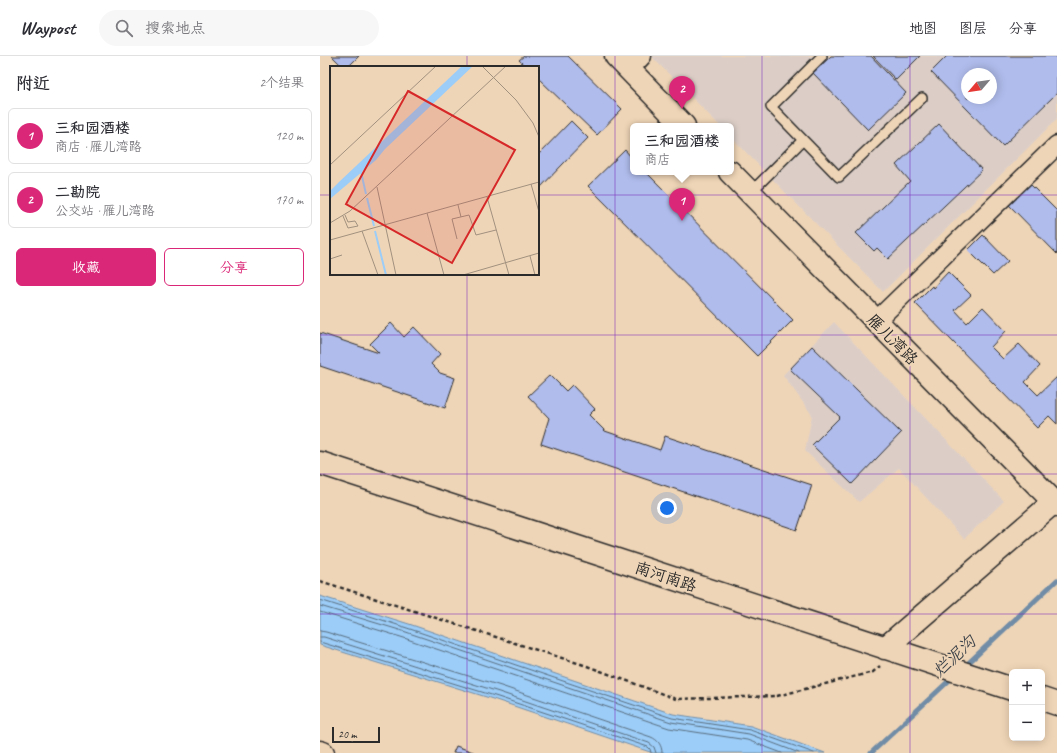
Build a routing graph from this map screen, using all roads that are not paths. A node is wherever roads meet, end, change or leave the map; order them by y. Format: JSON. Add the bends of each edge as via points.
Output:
{"nodes":[{"id":1,"x":822,"y":56,"type":"edge"},
{"id":2,"x":629,"y":60,"type":"edge"},
{"id":3,"x":922,"y":98,"type":"dead end"},
{"id":4,"x":682,"y":123,"type":"edge"},
{"id":5,"x":803,"y":140,"type":"junction"},
{"id":6,"x":1057,"y":145,"type":"edge"},
{"id":7,"x":733,"y":175,"type":"edge"},
{"id":8,"x":750,"y":193,"type":"junction"},
{"id":9,"x":876,"y":321,"type":"junction"},
{"id":10,"x":320,"y":463,"type":"edge"},
{"id":11,"x":1056,"y":502,"type":"edge"},
{"id":12,"x":891,"y":650,"type":"junction"},
{"id":13,"x":1005,"y":687,"type":"edge"},
{"id":14,"x":1045,"y":700,"type":"edge"},
{"id":15,"x":1057,"y":704,"type":"edge"},
{"id":16,"x":320,"y":752,"type":"edge"},
{"id":17,"x":323,"y":753,"type":"edge"}],
"edges":[{"from":1,"to":5,"type":"lane","via":[[771,107]]},
{"from":2,"to":4,"type":"street"},
{"from":3,"to":5,"type":"lane","via":[[839,177]]},
{"from":5,"to":8,"type":"lane"},
{"from":6,"to":9,"type":"street"},
{"from":7,"to":8,"type":"street","name":"雁儿湾路"},
{"from":8,"to":9,"type":"street","name":"雁儿湾路"},
{"from":9,"to":11,"type":"street","name":"雁儿湾路"},
{"from":10,"to":12,"type":"street","name":"南河南路"},
{"from":11,"to":12,"type":"street"},
{"from":12,"to":13,"type":"street","name":"南河南路"},
{"from":14,"to":15,"type":"street"},
{"from":16,"to":17,"type":"street"}]}
